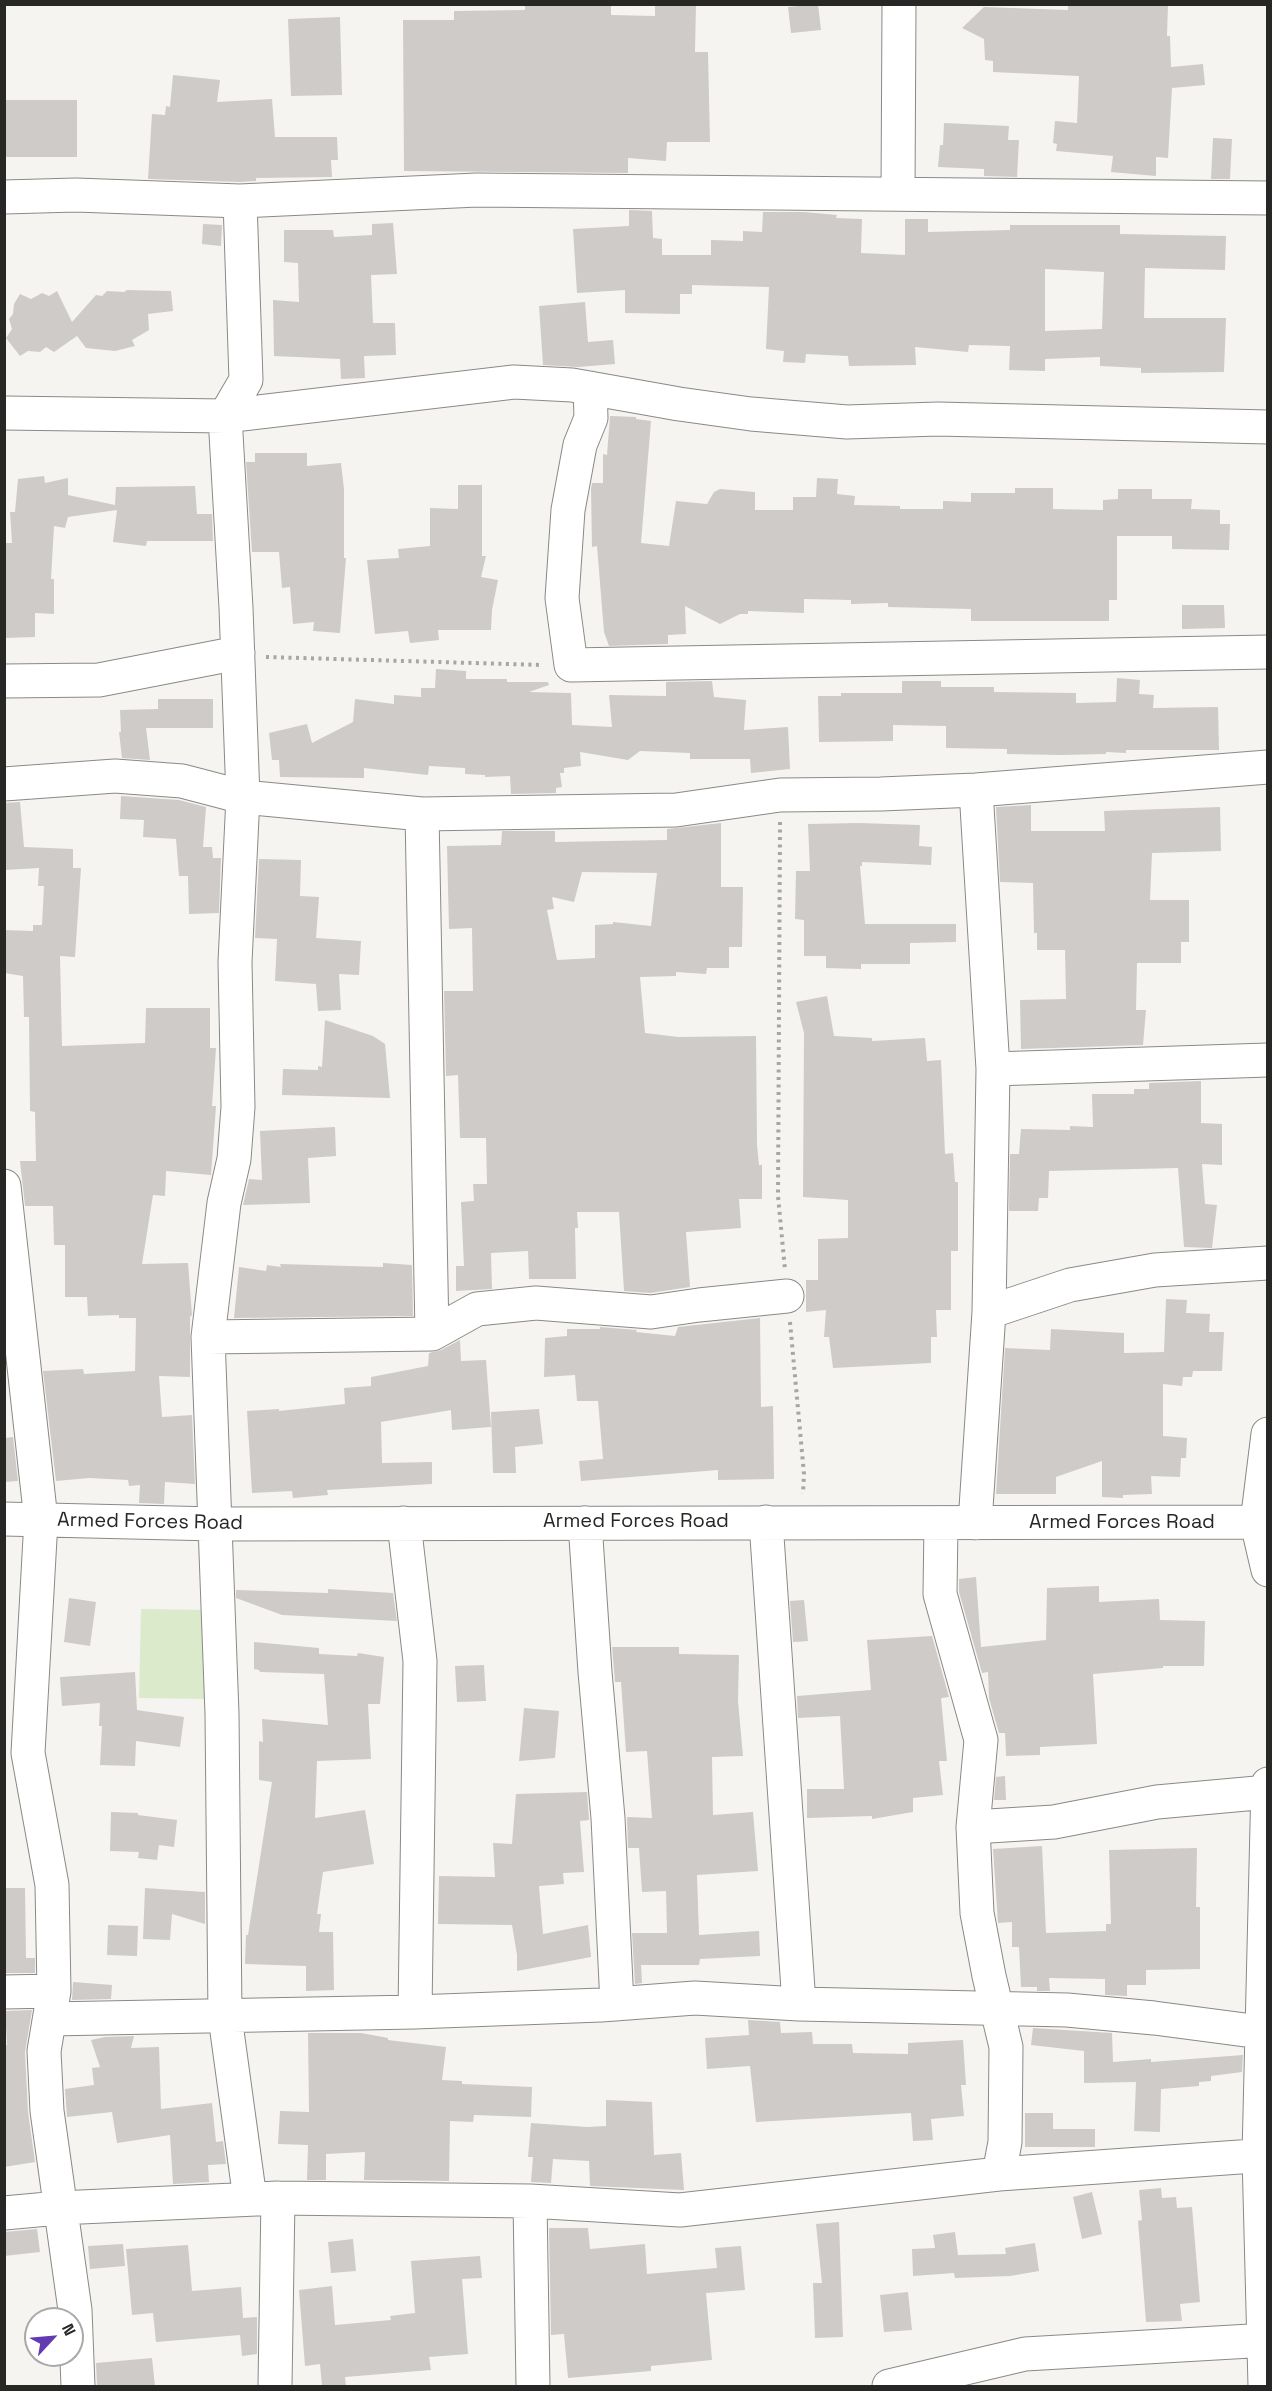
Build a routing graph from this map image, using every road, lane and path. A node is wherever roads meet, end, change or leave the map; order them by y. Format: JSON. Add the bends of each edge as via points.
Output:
{"nodes":[{"id":1,"x":899,"y":4,"type":"edge"},
{"id":2,"x":898,"y":194,"type":"junction"},
{"id":3,"x":4,"y":197,"type":"edge"},
{"id":4,"x":1268,"y":198,"type":"edge"},
{"id":5,"x":240,"y":201,"type":"junction"},
{"id":6,"x":590,"y":388,"type":"junction"},
{"id":7,"x":4,"y":413,"type":"edge"},
{"id":8,"x":225,"y":416,"type":"junction"},
{"id":9,"x":1268,"y":427,"type":"edge"},
{"id":10,"x":1268,"y":652,"type":"edge"},
{"id":11,"x":238,"y":653,"type":"junction"},
{"id":12,"x":571,"y":665,"type":"junction"},
{"id":13,"x":4,"y":681,"type":"edge"},
{"id":14,"x":1268,"y":767,"type":"edge"},
{"id":15,"x":4,"y":784,"type":"edge"},
{"id":16,"x":976,"y":790,"type":"junction"},
{"id":17,"x":780,"y":795,"type":"junction"},
{"id":18,"x":243,"y":797,"type":"junction"},
{"id":19,"x":422,"y":814,"type":"junction"},
{"id":20,"x":1268,"y":1060,"type":"edge"},
{"id":21,"x":993,"y":1069,"type":"junction"},
{"id":22,"x":4,"y":1186,"type":"edge"},
{"id":23,"x":1268,"y":1263,"type":"edge"},
{"id":24,"x":788,"y":1296,"type":"junction"},
{"id":25,"x":989,"y":1312,"type":"junction"},
{"id":26,"x":432,"y":1334,"type":"junction"},
{"id":27,"x":208,"y":1337,"type":"junction"},
{"id":28,"x":1268,"y":1434,"type":"edge"},
{"id":29,"x":4,"y":1519,"type":"edge"},
{"id":30,"x":41,"y":1520,"type":"junction"},
{"id":31,"x":766,"y":1522,"type":"junction"},
{"id":32,"x":800,"y":1522,"type":"junction"},
{"id":33,"x":404,"y":1523,"type":"junction"},
{"id":34,"x":585,"y":1523,"type":"junction"},
{"id":35,"x":941,"y":1523,"type":"junction"},
{"id":36,"x":975,"y":1523,"type":"junction"},
{"id":37,"x":1262,"y":1523,"type":"edge"},
{"id":38,"x":216,"y":1524,"type":"junction"},
{"id":39,"x":1268,"y":1570,"type":"edge"},
{"id":40,"x":1267,"y":1789,"type":"edge"},
{"id":41,"x":973,"y":1827,"type":"junction"},
{"id":42,"x":4,"y":1992,"type":"edge"},
{"id":43,"x":616,"y":2004,"type":"junction"},
{"id":44,"x":799,"y":2004,"type":"junction"},
{"id":45,"x":52,"y":2005,"type":"junction"},
{"id":46,"x":996,"y":2009,"type":"junction"},
{"id":47,"x":415,"y":2012,"type":"junction"},
{"id":48,"x":225,"y":2017,"type":"junction"},
{"id":49,"x":1265,"y":2033,"type":"edge"},
{"id":50,"x":1263,"y":2155,"type":"edge"},
{"id":51,"x":999,"y":2174,"type":"junction"},
{"id":52,"x":264,"y":2199,"type":"junction"},
{"id":53,"x":530,"y":2201,"type":"junction"},
{"id":54,"x":59,"y":2208,"type":"junction"},
{"id":55,"x":4,"y":2213,"type":"edge"},
{"id":56,"x":1266,"y":2340,"type":"edge"},
{"id":57,"x":78,"y":2386,"type":"edge"},
{"id":58,"x":275,"y":2386,"type":"edge"},
{"id":59,"x":533,"y":2386,"type":"edge"},
{"id":60,"x":889,"y":2386,"type":"edge"},
{"id":61,"x":1265,"y":2386,"type":"edge"}],
"edges":[{"from":1,"to":2,"type":"street"},
{"from":2,"to":4,"type":"street"},
{"from":2,"to":5,"type":"street","via":[[477,190]]},
{"from":3,"to":5,"type":"street","via":[[76,195]]},
{"from":5,"to":8,"type":"street","via":[[246,380]]},
{"from":6,"to":8,"type":"street","via":[[514,382]]},
{"from":6,"to":9,"type":"street","via":[[720,410],[847,422],[938,419]]},
{"from":6,"to":12,"type":"street","via":[[591,418],[580,445],[568,510],[562,598]]},
{"from":7,"to":8,"type":"street"},
{"from":8,"to":11,"type":"street"},
{"from":10,"to":12,"type":"street"},
{"from":11,"to":12,"type":"path"},
{"from":11,"to":13,"type":"street","via":[[99,680]]},
{"from":11,"to":18,"type":"street"},
{"from":14,"to":16,"type":"street"},
{"from":15,"to":18,"type":"street","via":[[115,776],[182,781]]},
{"from":16,"to":17,"type":"street"},
{"from":16,"to":21,"type":"street"},
{"from":17,"to":19,"type":"street","via":[[676,810]]},
{"from":17,"to":24,"type":"path","via":[[778,1196]]},
{"from":18,"to":19,"type":"street"},
{"from":18,"to":27,"type":"street","via":[[235,962],[237,1117]]},
{"from":19,"to":26,"type":"street"},
{"from":20,"to":21,"type":"street"},
{"from":21,"to":25,"type":"street"},
{"from":22,"to":30,"type":"street"},
{"from":23,"to":25,"type":"street","via":[[1155,1270],[1070,1285]]},
{"from":24,"to":26,"type":"street","via":[[651,1312],[536,1303],[477,1309]]},
{"from":24,"to":32,"type":"path","via":[[804,1474]]},
{"from":25,"to":36,"type":"street"},
{"from":26,"to":27,"type":"street"},
{"from":27,"to":38,"type":"street"},
{"from":28,"to":37,"type":"street"},
{"from":29,"to":30,"type":"street","name":"Armed Forces Road"},
{"from":30,"to":38,"type":"street","name":"Armed Forces Road"},
{"from":30,"to":45,"type":"street","via":[[28,1753],[52,1885]]},
{"from":31,"to":32,"type":"street","name":"Armed Forces Road"},
{"from":31,"to":34,"type":"street","name":"Armed Forces Road"},
{"from":31,"to":44,"type":"street"},
{"from":32,"to":35,"type":"street","name":"Armed Forces Road"},
{"from":33,"to":34,"type":"street","name":"Armed Forces Road"},
{"from":33,"to":38,"type":"street","name":"Armed Forces Road"},
{"from":33,"to":47,"type":"street","via":[[420,1660]]},
{"from":34,"to":43,"type":"street","via":[[608,1818]]},
{"from":35,"to":36,"type":"street","name":"Armed Forces Road"},
{"from":35,"to":41,"type":"street","via":[[940,1594],[981,1740]]},
{"from":36,"to":37,"type":"street","name":"Armed Forces Road"},
{"from":37,"to":39,"type":"street"},
{"from":38,"to":48,"type":"street"},
{"from":40,"to":41,"type":"street","via":[[1157,1802],[1061,1821]]},
{"from":40,"to":49,"type":"street"},
{"from":41,"to":46,"type":"street","via":[[977,1913]]},
{"from":42,"to":45,"type":"street"},
{"from":43,"to":44,"type":"street","via":[[695,1998]]},
{"from":43,"to":47,"type":"street"},
{"from":44,"to":46,"type":"street"},
{"from":45,"to":48,"type":"street"},
{"from":45,"to":54,"type":"street","via":[[45,2051],[46,2091]]},
{"from":46,"to":49,"type":"street","via":[[1066,2010]]},
{"from":46,"to":51,"type":"street","via":[[1006,2047],[1005,2142]]},
{"from":47,"to":48,"type":"street"},
{"from":48,"to":52,"type":"street"},
{"from":49,"to":50,"type":"street"},
{"from":50,"to":51,"type":"street"},
{"from":50,"to":56,"type":"street"},
{"from":51,"to":53,"type":"street","via":[[680,2210]]},
{"from":52,"to":53,"type":"street"},
{"from":52,"to":54,"type":"street"},
{"from":52,"to":58,"type":"street"},
{"from":53,"to":59,"type":"street"},
{"from":54,"to":55,"type":"street"},
{"from":54,"to":57,"type":"street","via":[[75,2310]]},
{"from":56,"to":60,"type":"street","via":[[1025,2354]]},
{"from":56,"to":61,"type":"street"}]}
